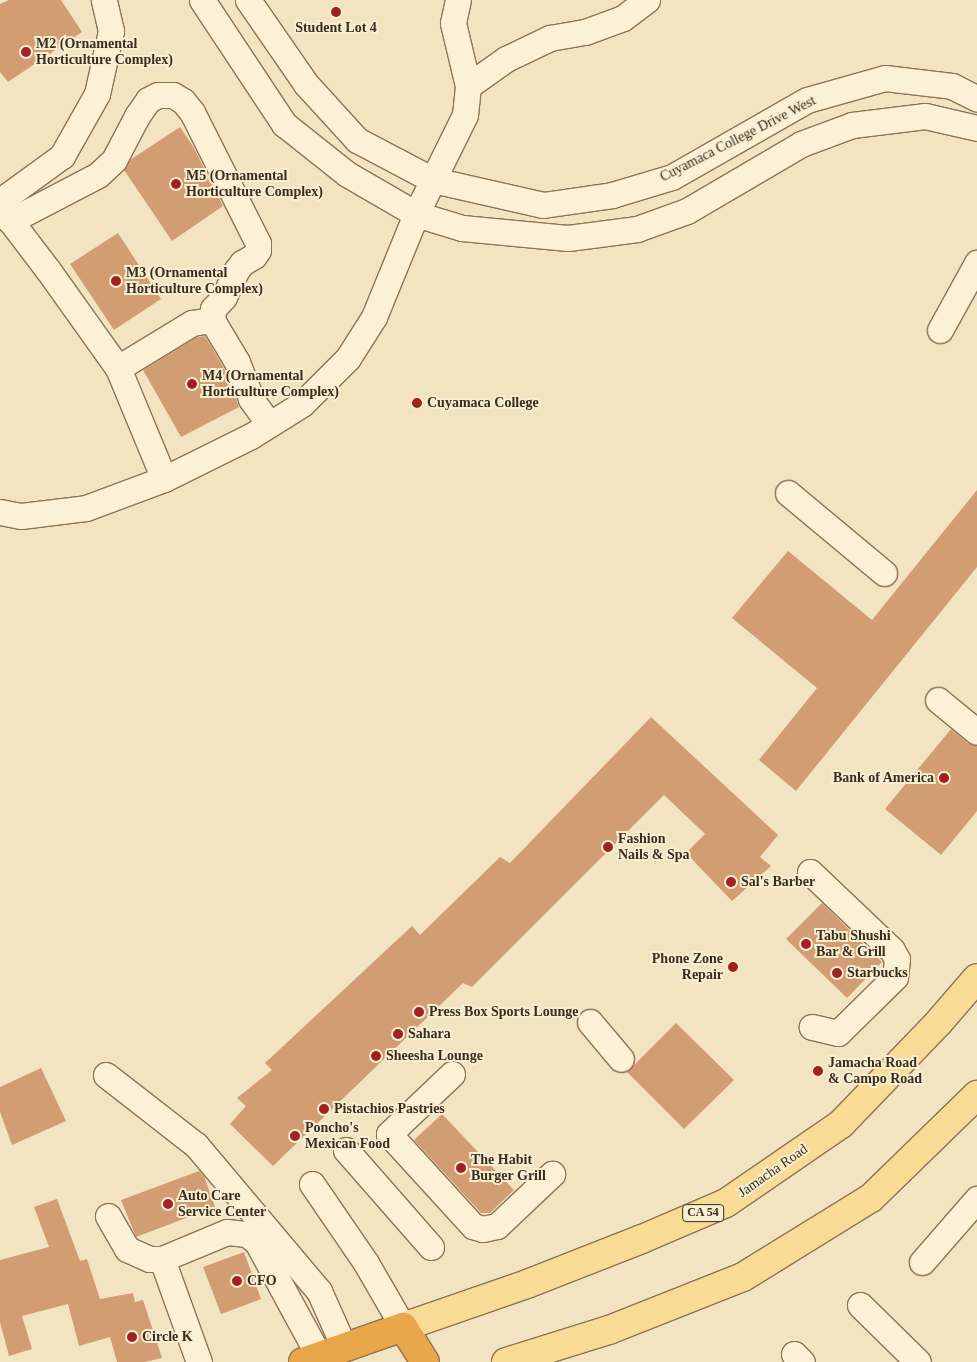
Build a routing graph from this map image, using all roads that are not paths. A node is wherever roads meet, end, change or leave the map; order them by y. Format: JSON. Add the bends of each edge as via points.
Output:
{"nodes":[{"id":1,"x":104,"y":0,"type":"edge"},
{"id":2,"x":202,"y":0,"type":"edge"},
{"id":3,"x":248,"y":0,"type":"edge"},
{"id":4,"x":458,"y":0,"type":"edge"},
{"id":5,"x":647,"y":0,"type":"edge"},
{"id":6,"x":468,"y":86,"type":"junction"},
{"id":7,"x":977,"y":99,"type":"edge"},
{"id":8,"x":977,"y":128,"type":"edge"},
{"id":9,"x":433,"y":180,"type":"junction"},
{"id":10,"x":3,"y":210,"type":"edge"},
{"id":11,"x":416,"y":214,"type":"junction"},
{"id":12,"x":977,"y":263,"type":"edge"},
{"id":13,"x":212,"y":320,"type":"junction"},
{"id":14,"x":940,"y":330,"type":"dead end"},
{"id":15,"x":118,"y":368,"type":"junction"},
{"id":16,"x":269,"y":424,"type":"junction"},
{"id":17,"x":164,"y":479,"type":"junction"},
{"id":18,"x":788,"y":493,"type":"dead end"},
{"id":19,"x":0,"y":512,"type":"edge"},
{"id":20,"x":884,"y":572,"type":"dead end"},
{"id":21,"x":938,"y":700,"type":"dead end"},
{"id":22,"x":977,"y":732,"type":"edge"},
{"id":23,"x":810,"y":872,"type":"dead end"},
{"id":24,"x":977,"y":978,"type":"edge"},
{"id":25,"x":590,"y":1022,"type":"dead end"},
{"id":26,"x":812,"y":1027,"type":"dead end"},
{"id":27,"x":621,"y":1059,"type":"dead end"},
{"id":28,"x":106,"y":1074,"type":"dead end"},
{"id":29,"x":452,"y":1074,"type":"dead end"},
{"id":30,"x":977,"y":1095,"type":"edge"},
{"id":31,"x":346,"y":1150,"type":"dead end"},
{"id":32,"x":552,"y":1174,"type":"dead end"},
{"id":33,"x":312,"y":1184,"type":"dead end"},
{"id":34,"x":977,"y":1199,"type":"edge"},
{"id":35,"x":108,"y":1216,"type":"dead end"},
{"id":36,"x":431,"y":1247,"type":"dead end"},
{"id":37,"x":162,"y":1259,"type":"junction"},
{"id":38,"x":922,"y":1262,"type":"dead end"},
{"id":39,"x":860,"y":1305,"type":"dead end"},
{"id":40,"x":403,"y":1327,"type":"junction"},
{"id":41,"x":344,"y":1347,"type":"junction"},
{"id":42,"x":311,"y":1359,"type":"edge"},
{"id":43,"x":199,"y":1362,"type":"edge"},
{"id":44,"x":425,"y":1362,"type":"edge"},
{"id":45,"x":506,"y":1362,"type":"edge"},
{"id":46,"x":918,"y":1362,"type":"edge"}],
"edges":[{"from":1,"to":10,"type":"street","via":[[111,31],[97,94],[62,156]]},
{"from":2,"to":11,"type":"street","via":[[284,124],[347,174]]},
{"from":3,"to":9,"type":"street","name":"Cuyamaca College Drive West","via":[[306,84],[357,140]]},
{"from":4,"to":6,"type":"street","via":[[453,23]]},
{"from":5,"to":6,"type":"street","via":[[622,18],[584,32],[550,38],[506,59]]},
{"from":6,"to":9,"type":"street","via":[[465,115]]},
{"from":7,"to":9,"type":"street","name":"Cuyamaca College Drive West","via":[[952,86],[885,78],[807,100],[672,177],[602,197],[543,205]]},
{"from":8,"to":11,"type":"street","via":[[925,116],[852,125],[801,144],[687,211],[637,229],[568,238],[462,228]]},
{"from":9,"to":11,"type":"street"},
{"from":10,"to":13,"type":"street","via":[[98,175],[114,160],[148,100],[158,95],[173,96],[183,101],[192,112],[258,243],[254,256],[239,267],[224,298],[213,309]]},
{"from":10,"to":15,"type":"street"},
{"from":11,"to":16,"type":"street","via":[[374,317],[348,358],[302,404]]},
{"from":12,"to":14,"type":"street"},
{"from":13,"to":15,"type":"street","via":[[192,322]]},
{"from":13,"to":16,"type":"street","via":[[237,362],[252,399]]},
{"from":15,"to":17,"type":"street"},
{"from":16,"to":17,"type":"street"},
{"from":17,"to":19,"type":"street","via":[[86,508],[21,516]]},
{"from":18,"to":20,"type":"street"},
{"from":21,"to":22,"type":"street"},
{"from":23,"to":26,"type":"street","via":[[892,950],[897,959],[895,978],[838,1033]]},
{"from":24,"to":40,"type":"main road","name":"Jamacha Road","number":"CA 54","via":[[841,1124],[726,1203],[527,1284]]},
{"from":25,"to":27,"type":"street"},
{"from":28,"to":41,"type":"street","via":[[196,1145],[319,1291]]},
{"from":29,"to":32,"type":"street","via":[[389,1134],[473,1226],[483,1229],[498,1226]]},
{"from":30,"to":45,"type":"main road","via":[[871,1198],[743,1277],[609,1330]]},
{"from":31,"to":36,"type":"street"},
{"from":33,"to":40,"type":"street","via":[[366,1262]]},
{"from":34,"to":38,"type":"street"},
{"from":35,"to":37,"type":"street","via":[[127,1249],[149,1259]]},
{"from":37,"to":42,"type":"street","via":[[227,1232],[247,1234],[257,1242]]},
{"from":37,"to":43,"type":"street"},
{"from":39,"to":46,"type":"street"},
{"from":40,"to":41,"type":"highway"},
{"from":40,"to":44,"type":"highway"},
{"from":41,"to":42,"type":"highway"}]}
